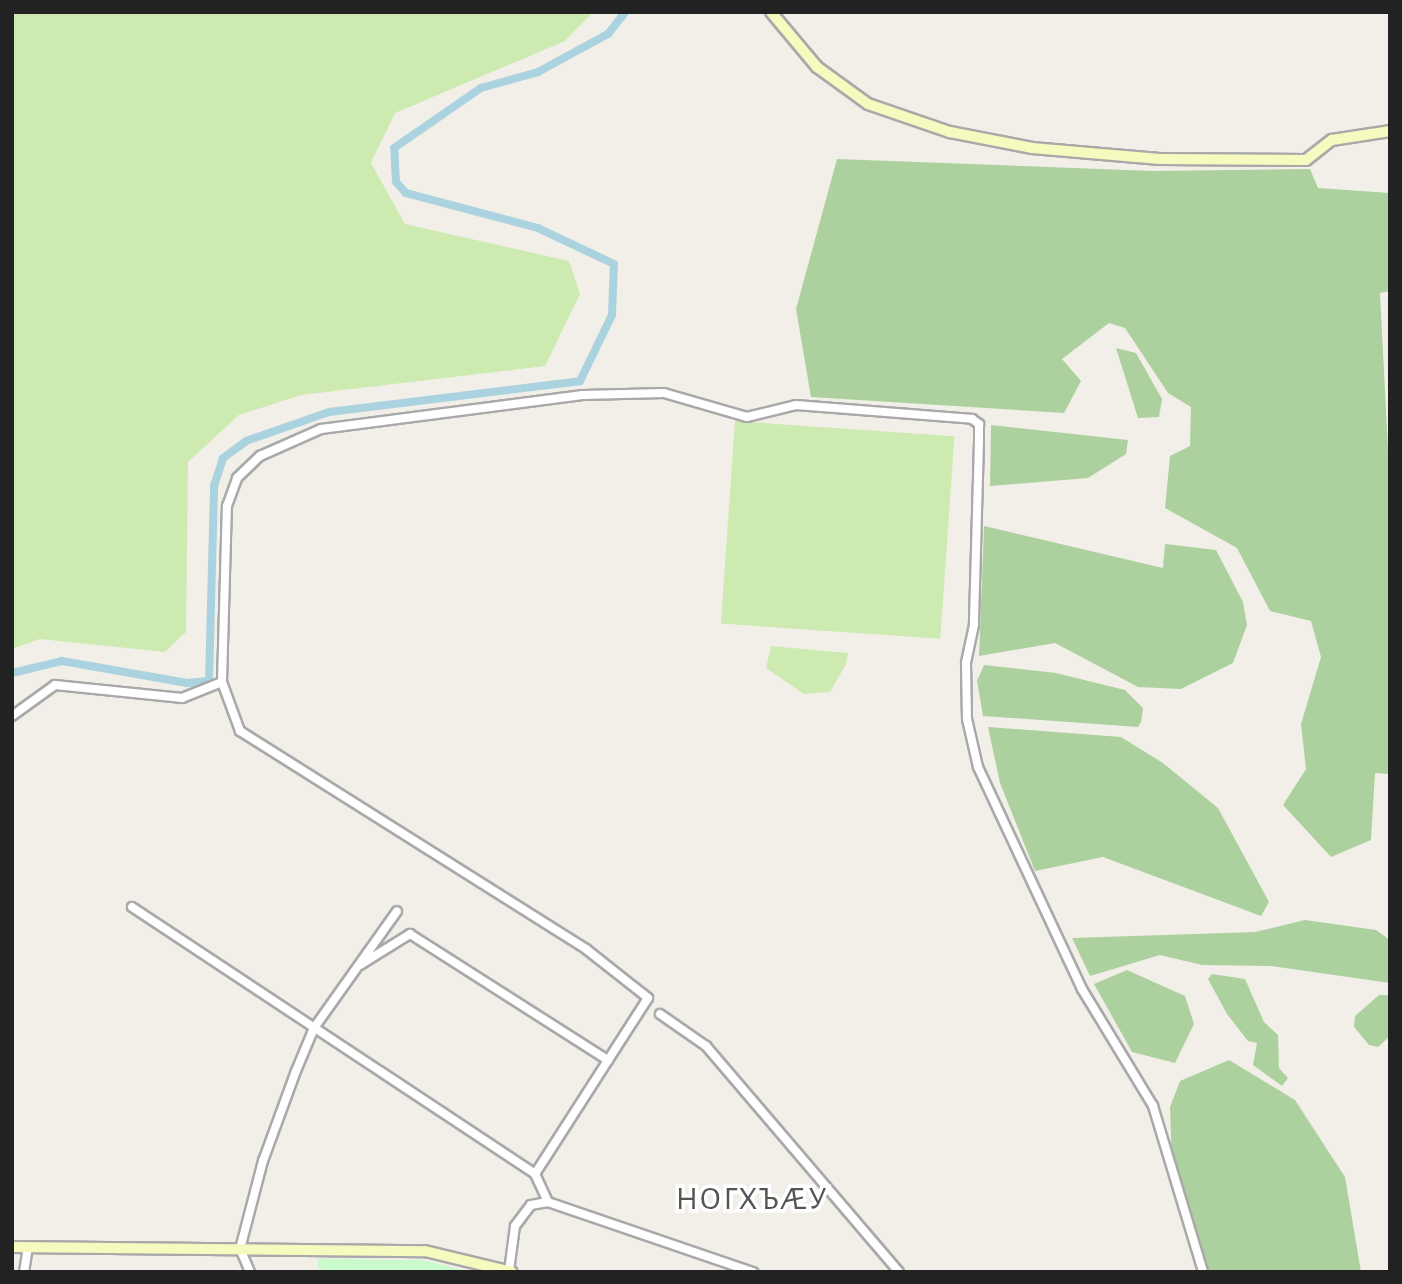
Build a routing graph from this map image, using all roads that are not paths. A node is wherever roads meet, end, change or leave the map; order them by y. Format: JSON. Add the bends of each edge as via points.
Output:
{"nodes":[{"id":1,"x":771,"y":12,"type":"edge"},
{"id":2,"x":1390,"y":131,"type":"edge"},
{"id":3,"x":222,"y":682,"type":"junction"},
{"id":4,"x":12,"y":716,"type":"edge"},
{"id":5,"x":132,"y":907,"type":"dead end"},
{"id":6,"x":397,"y":911,"type":"dead end"},
{"id":7,"x":358,"y":966,"type":"junction"},
{"id":8,"x":660,"y":1014,"type":"dead end"},
{"id":9,"x":314,"y":1028,"type":"junction"},
{"id":10,"x":608,"y":1060,"type":"junction"},
{"id":11,"x":535,"y":1174,"type":"junction"},
{"id":12,"x":548,"y":1202,"type":"junction"},
{"id":13,"x":12,"y":1247,"type":"edge"},
{"id":14,"x":28,"y":1247,"type":"junction"},
{"id":15,"x":240,"y":1249,"type":"junction"},
{"id":16,"x":245,"y":1267,"type":"edge"},
{"id":17,"x":510,"y":1271,"type":"edge"},
{"id":18,"x":24,"y":1272,"type":"edge"},
{"id":19,"x":250,"y":1272,"type":"edge"},
{"id":20,"x":753,"y":1272,"type":"edge"},
{"id":21,"x":899,"y":1272,"type":"edge"},
{"id":22,"x":1203,"y":1272,"type":"edge"}],
"edges":[{"from":1,"to":2,"type":"street","via":[[817,67],[868,104],[950,132],[1032,148],[1160,159],[1306,160],[1332,140]]},
{"from":3,"to":4,"type":"street","via":[[182,698],[55,685]]},
{"from":3,"to":10,"type":"street","via":[[240,731],[586,949],[648,998]]},
{"from":3,"to":22,"type":"street","via":[[227,506],[237,478],[260,456],[321,429],[583,395],[664,393],[747,417],[796,405],[972,419],[979,424],[979,442],[974,625],[966,674],[967,719],[978,767],[1082,989],[1153,1106]]},
{"from":5,"to":9,"type":"street"},
{"from":6,"to":7,"type":"street"},
{"from":7,"to":9,"type":"street"},
{"from":7,"to":10,"type":"street","via":[[411,934]]},
{"from":8,"to":21,"type":"street","via":[[706,1046]]},
{"from":9,"to":11,"type":"street"},
{"from":9,"to":15,"type":"street","via":[[263,1161]]},
{"from":10,"to":11,"type":"street"},
{"from":11,"to":12,"type":"street"},
{"from":12,"to":17,"type":"street","via":[[531,1205],[515,1226]]},
{"from":12,"to":20,"type":"street"},
{"from":13,"to":14,"type":"street"},
{"from":14,"to":15,"type":"street"},
{"from":14,"to":18,"type":"street"},
{"from":15,"to":16,"type":"street"},
{"from":15,"to":17,"type":"street","via":[[425,1251]]},
{"from":16,"to":19,"type":"street"}]}
